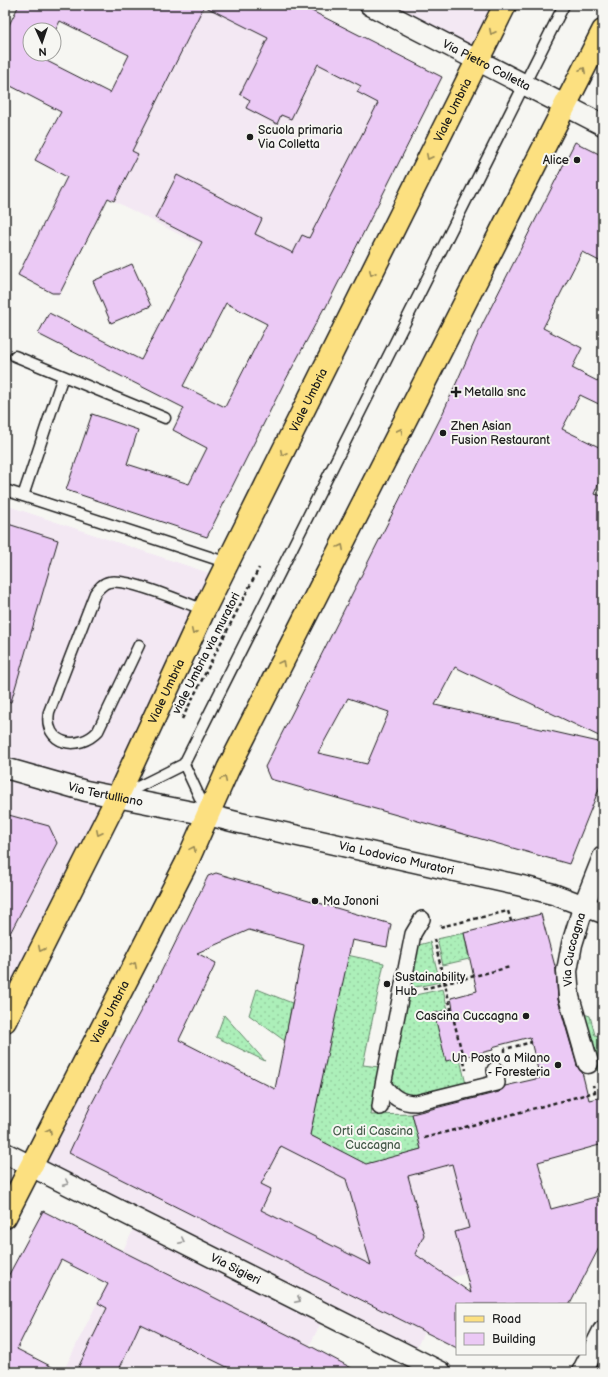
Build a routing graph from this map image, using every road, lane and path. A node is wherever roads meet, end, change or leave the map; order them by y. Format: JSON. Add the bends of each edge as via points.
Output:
{"nodes":[{"id":1,"x":370,"y":5,"type":"edge"},
{"id":2,"x":505,"y":5,"type":"edge"},
{"id":3,"x":564,"y":5,"type":"edge"},
{"id":4,"x":603,"y":31,"type":"edge"},
{"id":5,"x":478,"y":59,"type":"junction"},
{"id":6,"x":524,"y":83,"type":"junction"},
{"id":7,"x":566,"y":105,"type":"junction"},
{"id":8,"x":603,"y":125,"type":"edge"},
{"id":9,"x":15,"y":356,"type":"dead end"},
{"id":10,"x":63,"y":376,"type":"junction"},
{"id":11,"x":165,"y":418,"type":"dead end"},
{"id":12,"x":5,"y":490,"type":"edge"},
{"id":13,"x":23,"y":496,"type":"junction"},
{"id":14,"x":228,"y":563,"type":"junction"},
{"id":15,"x":259,"y":568,"type":"dead end"},
{"id":16,"x":204,"y":610,"type":"junction"},
{"id":17,"x":139,"y":645,"type":"dead end"},
{"id":18,"x":179,"y":726,"type":"dead end"},
{"id":19,"x":184,"y":764,"type":"junction"},
{"id":20,"x":5,"y":768,"type":"edge"},
{"id":21,"x":117,"y":798,"type":"junction"},
{"id":22,"x":208,"y":815,"type":"junction"},
{"id":23,"x":603,"y":857,"type":"edge"},
{"id":24,"x":584,"y":906,"type":"junction"},
{"id":25,"x":603,"y":913,"type":"edge"},
{"id":26,"x":422,"y":918,"type":"dead end"},
{"id":27,"x":511,"y":921,"type":"dead end"},
{"id":28,"x":439,"y":927,"type":"dead end"},
{"id":29,"x":433,"y":935,"type":"dead end"},
{"id":30,"x":510,"y":967,"type":"dead end"},
{"id":31,"x":445,"y":983,"type":"junction"},
{"id":32,"x":401,"y":994,"type":"junction"},
{"id":33,"x":5,"y":1021,"type":"edge"},
{"id":34,"x":532,"y":1042,"type":"dead end"},
{"id":35,"x":506,"y":1058,"type":"dead end"},
{"id":36,"x":588,"y":1063,"type":"joint"},
{"id":37,"x":495,"y":1070,"type":"dead end"},
{"id":38,"x":466,"y":1071,"type":"dead end"},
{"id":39,"x":384,"y":1085,"type":"junction"},
{"id":40,"x":380,"y":1107,"type":"dead end"},
{"id":41,"x":424,"y":1138,"type":"dead end"},
{"id":42,"x":5,"y":1153,"type":"edge"},
{"id":43,"x":31,"y":1165,"type":"junction"},
{"id":44,"x":5,"y":1216,"type":"edge"},
{"id":45,"x":603,"y":1331,"type":"edge"},
{"id":46,"x":440,"y":1372,"type":"edge"},
{"id":47,"x":582,"y":1372,"type":"edge"}],
"edges":[{"from":1,"to":5,"type":"street","name":"Via Pietro Colletta"},
{"from":2,"to":5,"type":"main road","name":"Viale Umbria","one_way":true},
{"from":3,"to":6,"type":"lane"},
{"from":7,"to":4,"type":"main road","name":"Viale Umbria","one_way":true},
{"from":5,"to":6,"type":"street","name":"Via Pietro Colletta"},
{"from":5,"to":14,"type":"main road","name":"Viale Umbria","one_way":true},
{"from":6,"to":7,"type":"street","name":"Via Pietro Colletta"},
{"from":6,"to":19,"type":"lane"},
{"from":7,"to":8,"type":"street","name":"Via Pietro Colletta"},
{"from":22,"to":7,"type":"main road","name":"Viale Umbria","one_way":true,"via":[[228,769]]},
{"from":9,"to":10,"type":"lane"},
{"from":10,"to":11,"type":"lane"},
{"from":10,"to":13,"type":"lane"},
{"from":12,"to":13,"type":"lane"},
{"from":13,"to":14,"type":"lane"},
{"from":14,"to":16,"type":"main road","name":"Viale Umbria"},
{"from":15,"to":18,"type":"path","name":"viale Umbria via muratori"},
{"from":16,"to":17,"type":"lane","via":[[130,583],[109,582],[99,587],[49,712],[47,721],[51,733],[65,742],[84,742],[92,738],[98,731]]},
{"from":16,"to":21,"type":"main road","name":"Viale Umbria","one_way":true},
{"from":19,"to":21,"type":"lane"},
{"from":19,"to":22,"type":"lane"},
{"from":20,"to":21,"type":"street","name":"Via Tertulliano"},
{"from":21,"to":22,"type":"street","name":"Via Tertulliano"},
{"from":21,"to":33,"type":"main road","name":"Viale Umbria","one_way":true},
{"from":22,"to":24,"type":"street","name":"Via Lodovico Muratori","via":[[522,886]]},
{"from":43,"to":22,"type":"main road","name":"Viale Umbria","one_way":true,"via":[[183,871]]},
{"from":23,"to":24,"type":"street"},
{"from":24,"to":25,"type":"street","name":"Via Lodovico Muratori"},
{"from":24,"to":36,"type":"street","name":"Via Cuccagna","via":[[567,965],[567,979],[569,997]]},
{"from":26,"to":32,"type":"street","via":[[412,934]]},
{"from":27,"to":28,"type":"path","via":[[508,911]]},
{"from":29,"to":31,"type":"path"},
{"from":30,"to":31,"type":"path"},
{"from":31,"to":32,"type":"path"},
{"from":31,"to":38,"type":"path"},
{"from":32,"to":39,"type":"street"},
{"from":34,"to":35,"type":"path","via":[[505,1049]]},
{"from":36,"to":41,"type":"path","via":[[595,1092]]},
{"from":37,"to":39,"type":"street","via":[[497,1083],[416,1103],[399,1100]]},
{"from":39,"to":40,"type":"street"},
{"from":42,"to":43,"type":"street"},
{"from":43,"to":44,"type":"main road","name":"Viale Umbria"},
{"from":43,"to":46,"type":"street","name":"Via Sigieri","one_way":true},
{"from":45,"to":47,"type":"street"}]}
